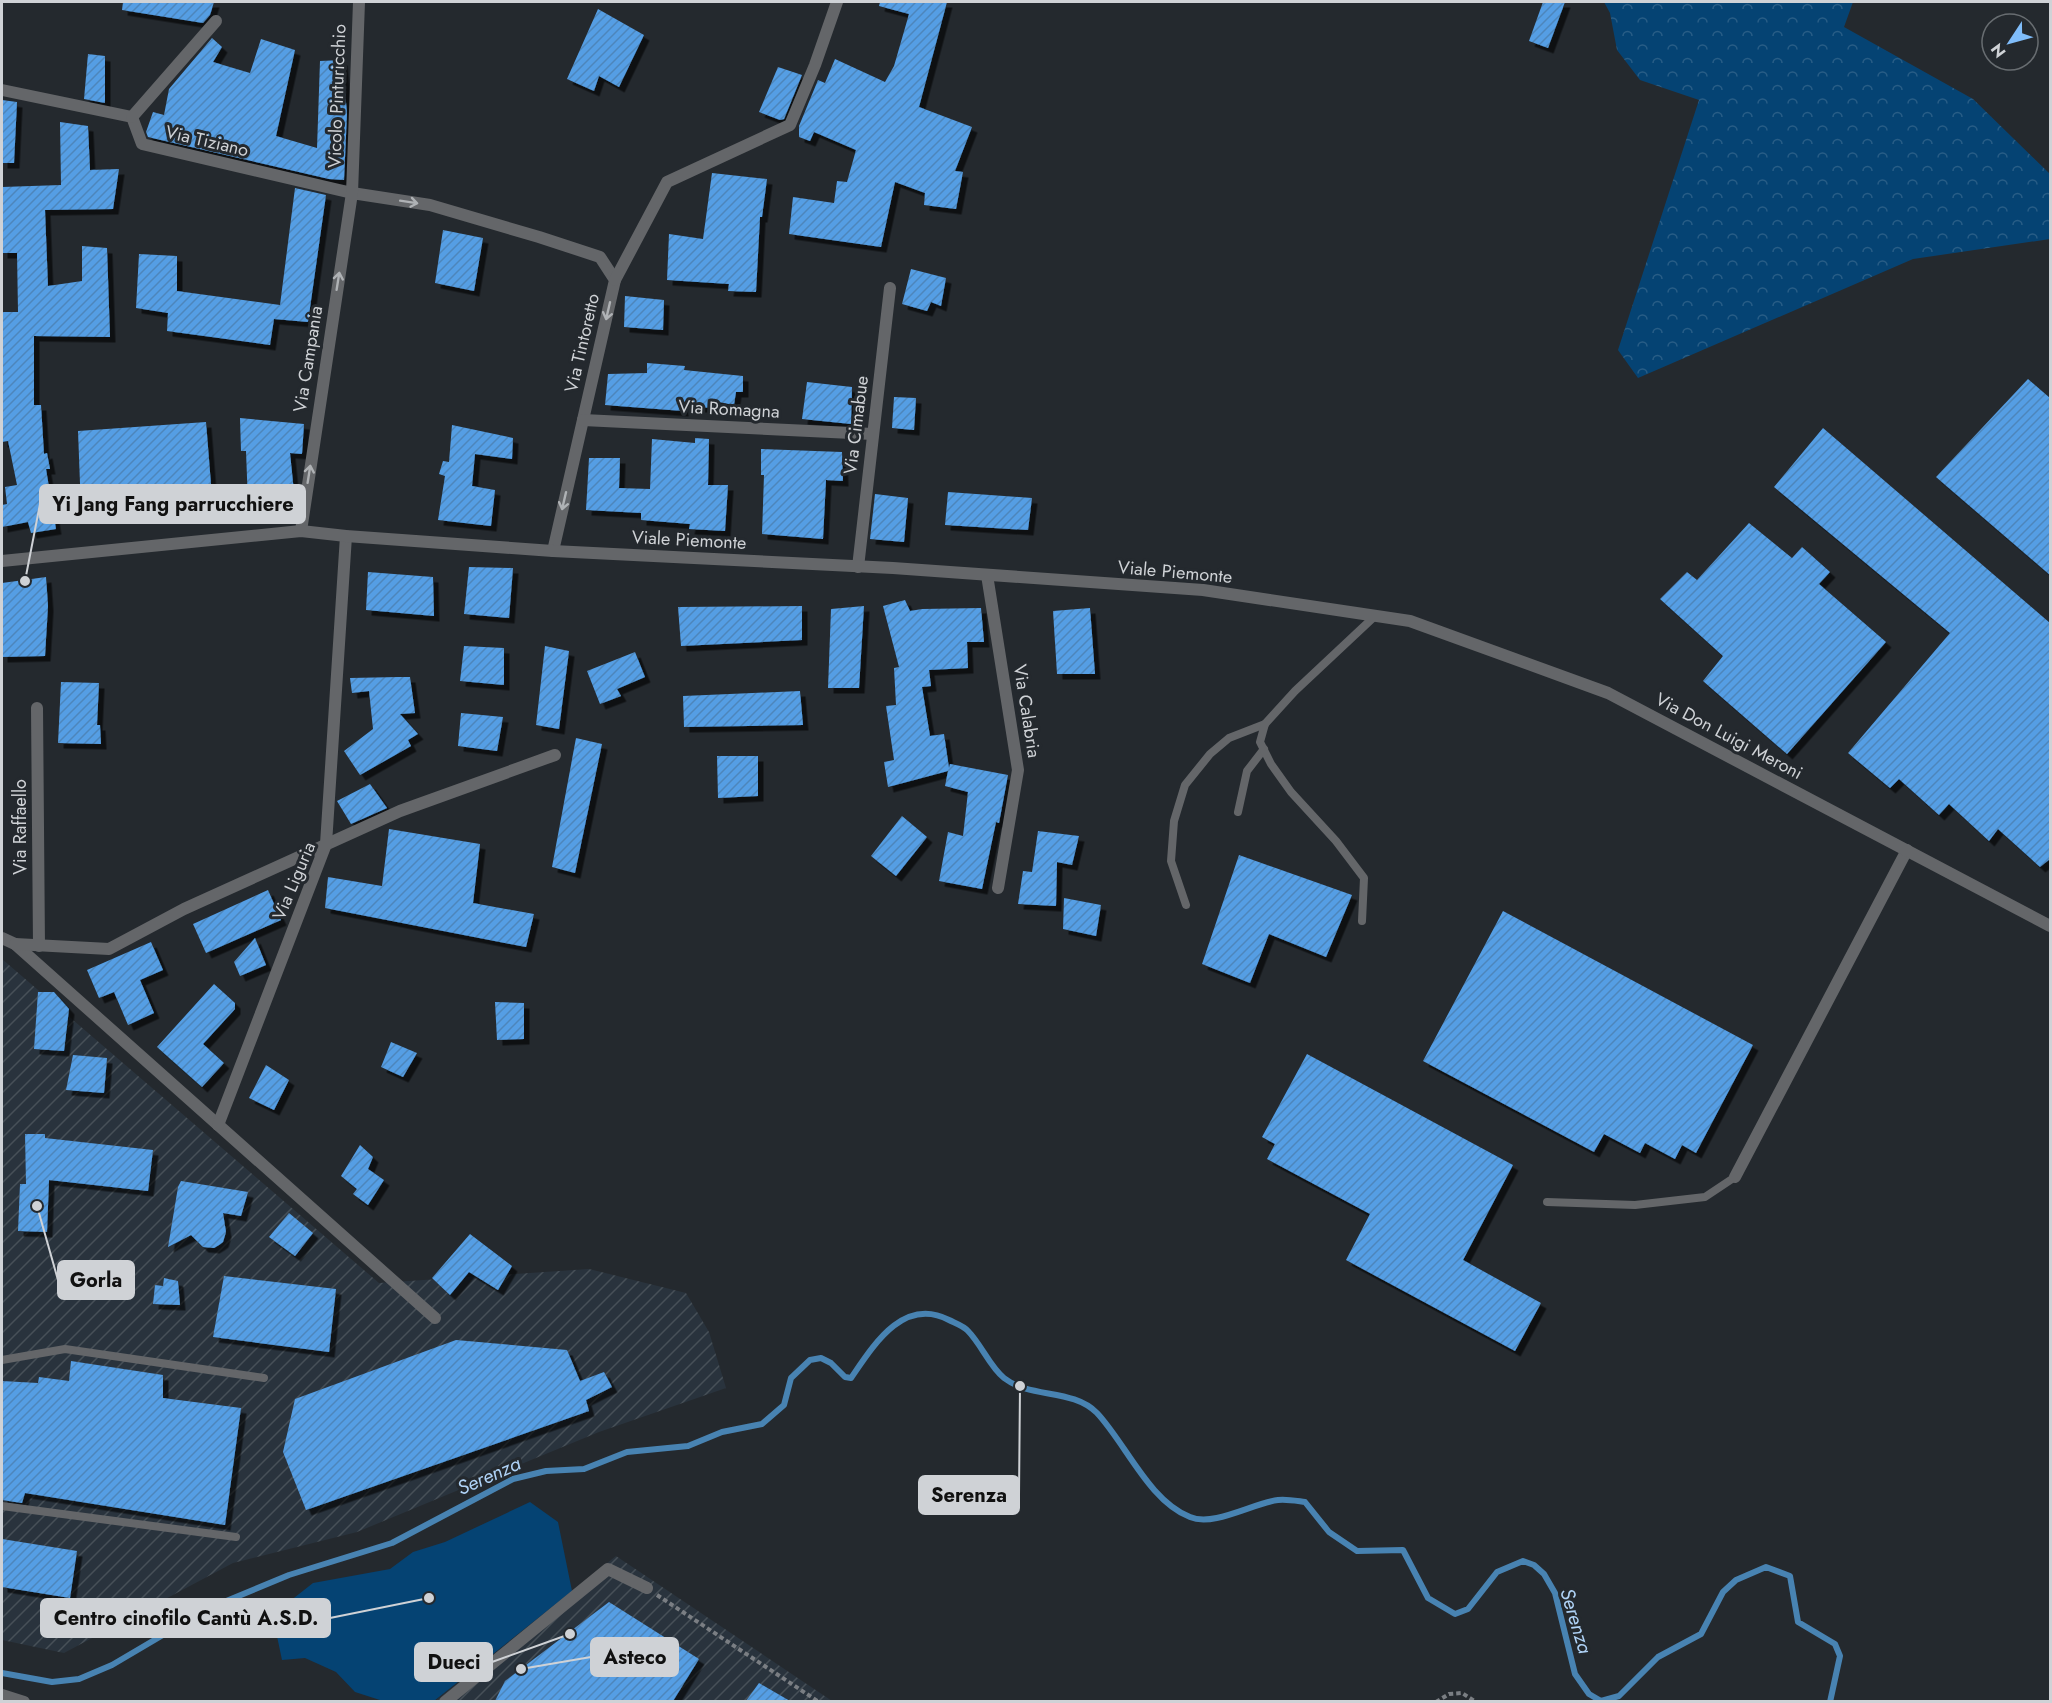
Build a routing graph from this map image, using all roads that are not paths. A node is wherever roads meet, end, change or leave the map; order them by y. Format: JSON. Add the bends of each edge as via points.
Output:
{"nodes":[{"id":1,"x":359,"y":2,"type":"edge"},
{"id":2,"x":837,"y":2,"type":"edge"},
{"id":3,"x":216,"y":21,"type":"dead end"},
{"id":4,"x":2,"y":90,"type":"edge"},
{"id":5,"x":132,"y":117,"type":"junction"},
{"id":6,"x":352,"y":193,"type":"junction"},
{"id":7,"x":615,"y":280,"type":"junction"},
{"id":8,"x":890,"y":288,"type":"dead end"},
{"id":9,"x":583,"y":420,"type":"junction"},
{"id":10,"x":873,"y":434,"type":"junction"},
{"id":11,"x":301,"y":531,"type":"junction"},
{"id":12,"x":346,"y":536,"type":"junction"},
{"id":13,"x":553,"y":551,"type":"junction"},
{"id":14,"x":2,"y":561,"type":"edge"},
{"id":15,"x":858,"y":567,"type":"junction"},
{"id":16,"x":987,"y":575,"type":"junction"},
{"id":17,"x":1375,"y":615,"type":"junction"},
{"id":18,"x":37,"y":708,"type":"dead end"},
{"id":19,"x":1265,"y":724,"type":"junction"},
{"id":20,"x":1264,"y":749,"type":"junction"},
{"id":21,"x":555,"y":755,"type":"dead end"},
{"id":22,"x":1238,"y":812,"type":"dead end"},
{"id":23,"x":326,"y":844,"type":"junction"},
{"id":24,"x":1907,"y":850,"type":"junction"},
{"id":25,"x":998,"y":888,"type":"dead end"},
{"id":26,"x":1186,"y":905,"type":"dead end"},
{"id":27,"x":1362,"y":921,"type":"dead end"},
{"id":28,"x":2050,"y":926,"type":"edge"},
{"id":29,"x":2,"y":938,"type":"edge"},
{"id":30,"x":15,"y":944,"type":"junction"},
{"id":31,"x":39,"y":946,"type":"junction"},
{"id":32,"x":218,"y":1125,"type":"junction"},
{"id":33,"x":1735,"y":1177,"type":"joint"},
{"id":34,"x":1546,"y":1202,"type":"dead end"},
{"id":35,"x":435,"y":1318,"type":"dead end"},
{"id":36,"x":2,"y":1360,"type":"edge"},
{"id":37,"x":264,"y":1378,"type":"dead end"},
{"id":38,"x":2,"y":1506,"type":"edge"},
{"id":39,"x":236,"y":1537,"type":"dead end"},
{"id":40,"x":647,"y":1588,"type":"road end"},
{"id":41,"x":2,"y":1695,"type":"edge"},
{"id":42,"x":24,"y":1701,"type":"edge"},
{"id":43,"x":445,"y":1701,"type":"edge"}],
"edges":[{"from":1,"to":6,"type":"street","name":"Vicolo Pinturicchio"},
{"from":2,"to":7,"type":"street","via":[[790,125],[667,182]]},
{"from":3,"to":5,"type":"street"},
{"from":4,"to":5,"type":"street"},
{"from":5,"to":6,"type":"street","name":"Via Tiziano","via":[[142,144]]},
{"from":6,"to":7,"type":"street","name":"Via Tintoretto","one_way":true,"via":[[429,205],[600,257]]},
{"from":11,"to":6,"type":"street","name":"Via Campania","one_way":true},
{"from":7,"to":9,"type":"street","name":"Via Tintoretto","one_way":true},
{"from":8,"to":10,"type":"street","name":"Via Cimabue"},
{"from":9,"to":10,"type":"street","name":"Via Romagna"},
{"from":9,"to":13,"type":"street","name":"Via Tintoretto","one_way":true},
{"from":10,"to":15,"type":"street","name":"Via Cimabue"},
{"from":11,"to":12,"type":"street","name":"Viale Piemonte"},
{"from":11,"to":14,"type":"street","name":"Viale Piemonte"},
{"from":12,"to":13,"type":"street","name":"Viale Piemonte"},
{"from":12,"to":23,"type":"street"},
{"from":13,"to":15,"type":"street","name":"Viale Piemonte"},
{"from":15,"to":16,"type":"street","name":"Viale Piemonte"},
{"from":16,"to":17,"type":"street","name":"Viale Piemonte","via":[[1203,590]]},
{"from":16,"to":25,"type":"street","name":"Via Calabria","via":[[1018,770]]},
{"from":17,"to":19,"type":"lane"},
{"from":17,"to":24,"type":"street","name":"Via Don Luigi Meroni","via":[[1410,621],[1608,693]]},
{"from":18,"to":31,"type":"street","name":"Via Raffaello"},
{"from":19,"to":20,"type":"lane","via":[[1260,742]]},
{"from":19,"to":26,"type":"lane","via":[[1229,738],[1185,784],[1174,821],[1171,861]]},
{"from":20,"to":22,"type":"lane","via":[[1247,771]]},
{"from":20,"to":27,"type":"lane","via":[[1291,792],[1364,878]]},
{"from":21,"to":23,"type":"street","name":"Via Liguria","via":[[400,811]]},
{"from":23,"to":31,"type":"street","via":[[184,909],[109,949]]},
{"from":23,"to":32,"type":"street","name":"Via Liguria"},
{"from":24,"to":28,"type":"street","name":"Via Don Luigi Meroni"},
{"from":24,"to":33,"type":"street"},
{"from":29,"to":30,"type":"street"},
{"from":30,"to":31,"type":"street"},
{"from":30,"to":32,"type":"street"},
{"from":32,"to":35,"type":"street"},
{"from":33,"to":34,"type":"lane","via":[[1705,1197],[1635,1205]]},
{"from":36,"to":37,"type":"lane","via":[[64,1349]]},
{"from":38,"to":39,"type":"lane"},
{"from":40,"to":43,"type":"street","via":[[608,1569]]},
{"from":41,"to":42,"type":"street"}]}
